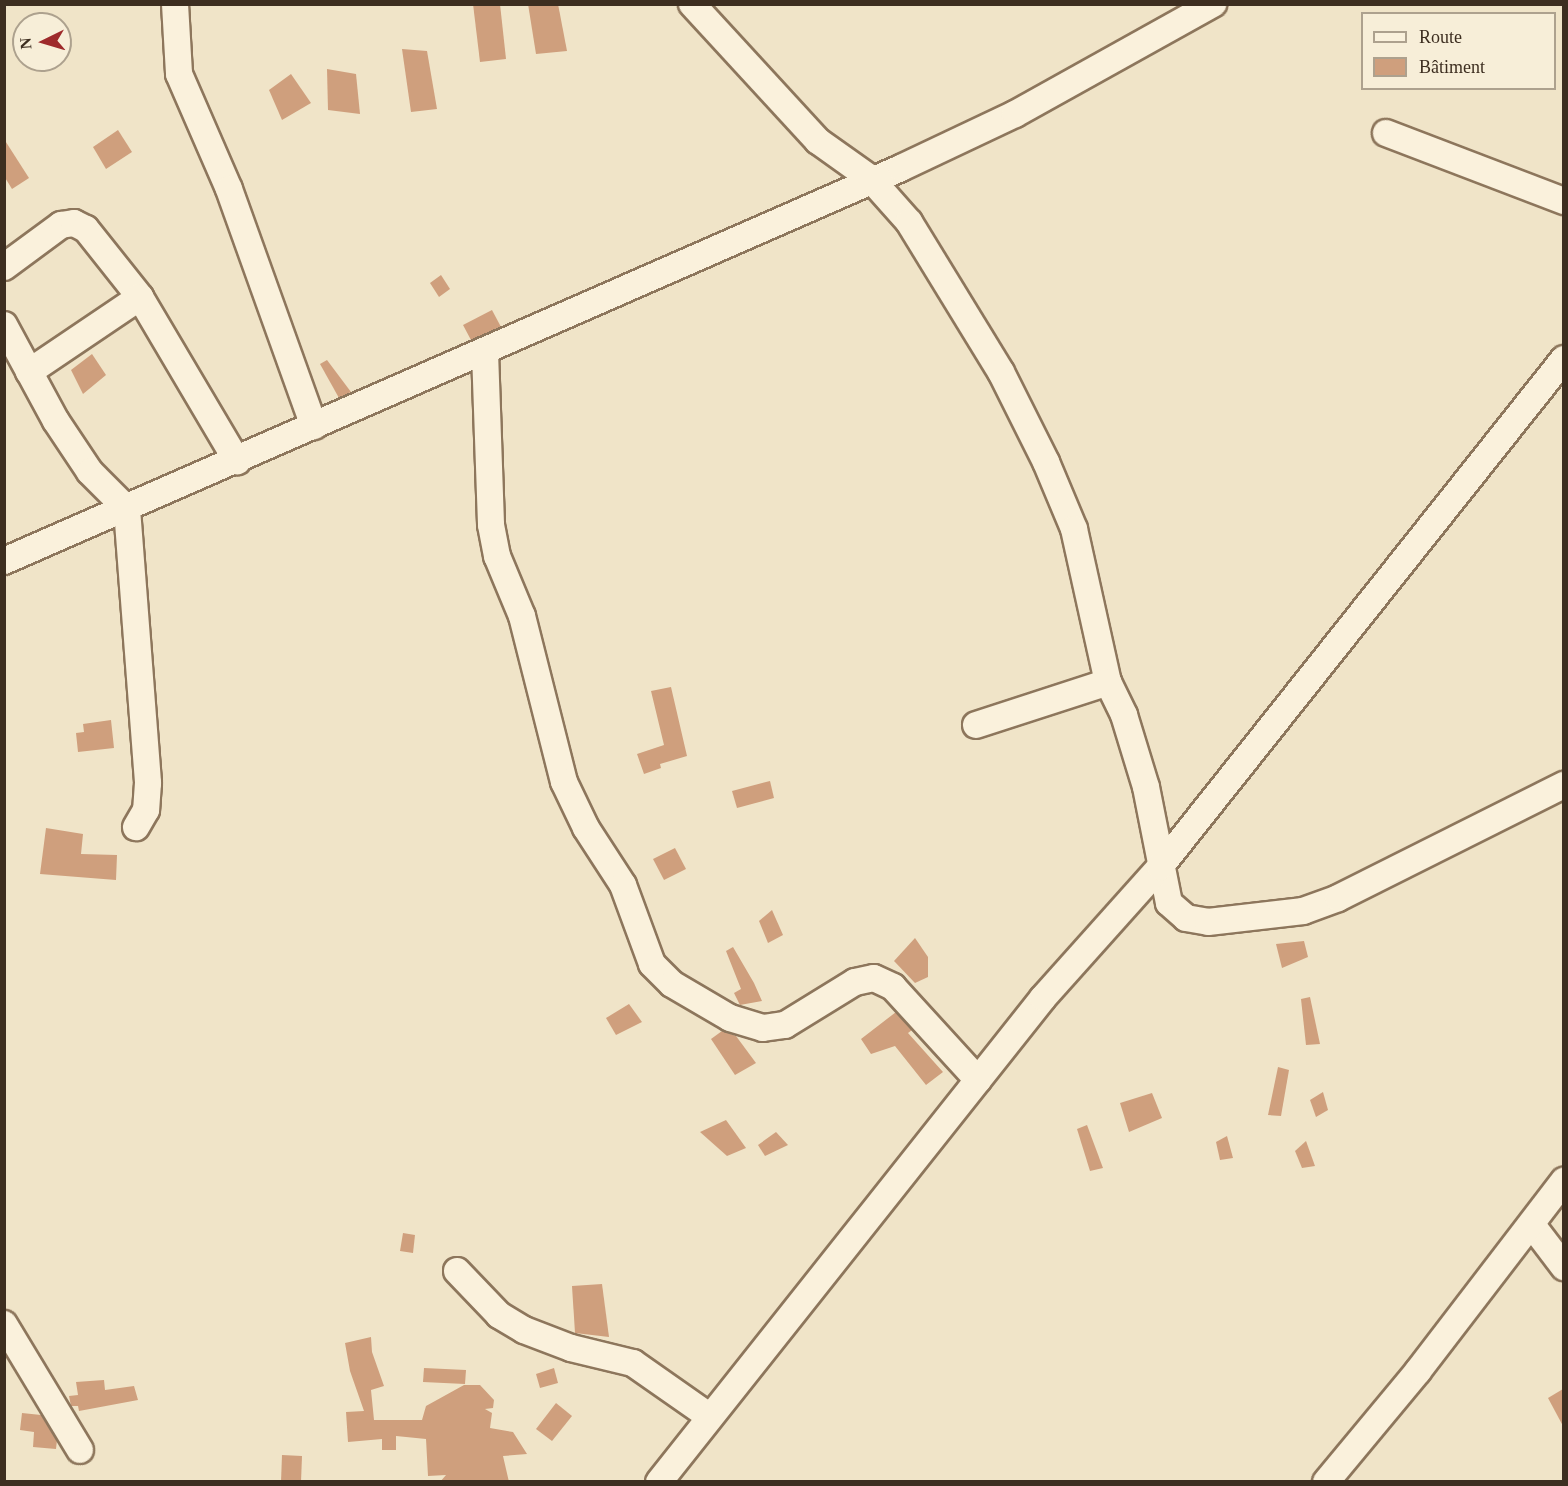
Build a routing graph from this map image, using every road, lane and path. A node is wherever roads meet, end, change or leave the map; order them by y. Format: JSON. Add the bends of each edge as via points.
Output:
{"nodes":[{"id":1,"x":175,"y":4,"type":"edge"},
{"id":2,"x":692,"y":4,"type":"edge"},
{"id":3,"x":1213,"y":4,"type":"edge"},
{"id":4,"x":1386,"y":133,"type":"dead end"},
{"id":5,"x":870,"y":178,"type":"junction"},
{"id":6,"x":1563,"y":201,"type":"edge"},
{"id":7,"x":4,"y":267,"type":"edge"},
{"id":8,"x":140,"y":297,"type":"junction"},
{"id":9,"x":4,"y":325,"type":"edge"},
{"id":10,"x":485,"y":352,"type":"junction"},
{"id":11,"x":1563,"y":359,"type":"edge"},
{"id":12,"x":29,"y":372,"type":"junction"},
{"id":13,"x":314,"y":426,"type":"junction"},
{"id":14,"x":237,"y":461,"type":"junction"},
{"id":15,"x":127,"y":509,"type":"junction"},
{"id":16,"x":4,"y":561,"type":"edge"},
{"id":17,"x":1108,"y":682,"type":"junction"},
{"id":18,"x":976,"y":725,"type":"dead end"},
{"id":19,"x":1563,"y":784,"type":"edge"},
{"id":20,"x":136,"y":827,"type":"dead end"},
{"id":21,"x":1160,"y":867,"type":"junction"},
{"id":22,"x":978,"y":1080,"type":"junction"},
{"id":23,"x":1563,"y":1181,"type":"edge"},
{"id":24,"x":1532,"y":1225,"type":"junction"},
{"id":25,"x":1563,"y":1268,"type":"edge"},
{"id":26,"x":457,"y":1271,"type":"dead end"},
{"id":27,"x":4,"y":1324,"type":"edge"},
{"id":28,"x":710,"y":1417,"type":"junction"},
{"id":29,"x":80,"y":1450,"type":"dead end"},
{"id":30,"x":659,"y":1482,"type":"edge"},
{"id":31,"x":1326,"y":1482,"type":"edge"}],
"edges":[{"from":1,"to":13,"type":"street","via":[[179,74],[229,189]]},
{"from":2,"to":5,"type":"street","via":[[819,141]]},
{"from":3,"to":5,"type":"street","via":[[1016,114]]},
{"from":4,"to":6,"type":"street"},
{"from":5,"to":10,"type":"street"},
{"from":5,"to":17,"type":"street","via":[[909,222],[1001,372],[1046,462],[1074,528]]},
{"from":7,"to":8,"type":"street","via":[[61,225],[74,223],[86,229]]},
{"from":8,"to":12,"type":"street"},
{"from":8,"to":14,"type":"street"},
{"from":9,"to":12,"type":"street"},
{"from":10,"to":13,"type":"street"},
{"from":10,"to":22,"type":"street","via":[[491,525],[498,556],[522,616],[564,782],[586,828],[623,885],[652,964],[672,984],[730,1018],[763,1028],[785,1025],[855,982],[874,978],[893,987]]},
{"from":11,"to":21,"type":"street"},
{"from":12,"to":15,"type":"street","via":[[41,399],[90,472]]},
{"from":13,"to":14,"type":"street"},
{"from":14,"to":15,"type":"street"},
{"from":15,"to":16,"type":"street"},
{"from":15,"to":20,"type":"street","via":[[148,783],[146,810]]},
{"from":17,"to":18,"type":"street"},
{"from":17,"to":21,"type":"street","via":[[1124,715],[1146,787]]},
{"from":19,"to":21,"type":"street","via":[[1423,857],[1302,911],[1231,921],[1186,918],[1169,903]]},
{"from":21,"to":22,"type":"street","via":[[1043,998]]},
{"from":22,"to":28,"type":"street"},
{"from":23,"to":24,"type":"street"},
{"from":24,"to":25,"type":"street"},
{"from":24,"to":31,"type":"street"},
{"from":26,"to":28,"type":"street","via":[[499,1315],[524,1330],[571,1348],[633,1364]]},
{"from":27,"to":29,"type":"street"},
{"from":28,"to":30,"type":"street"}]}
